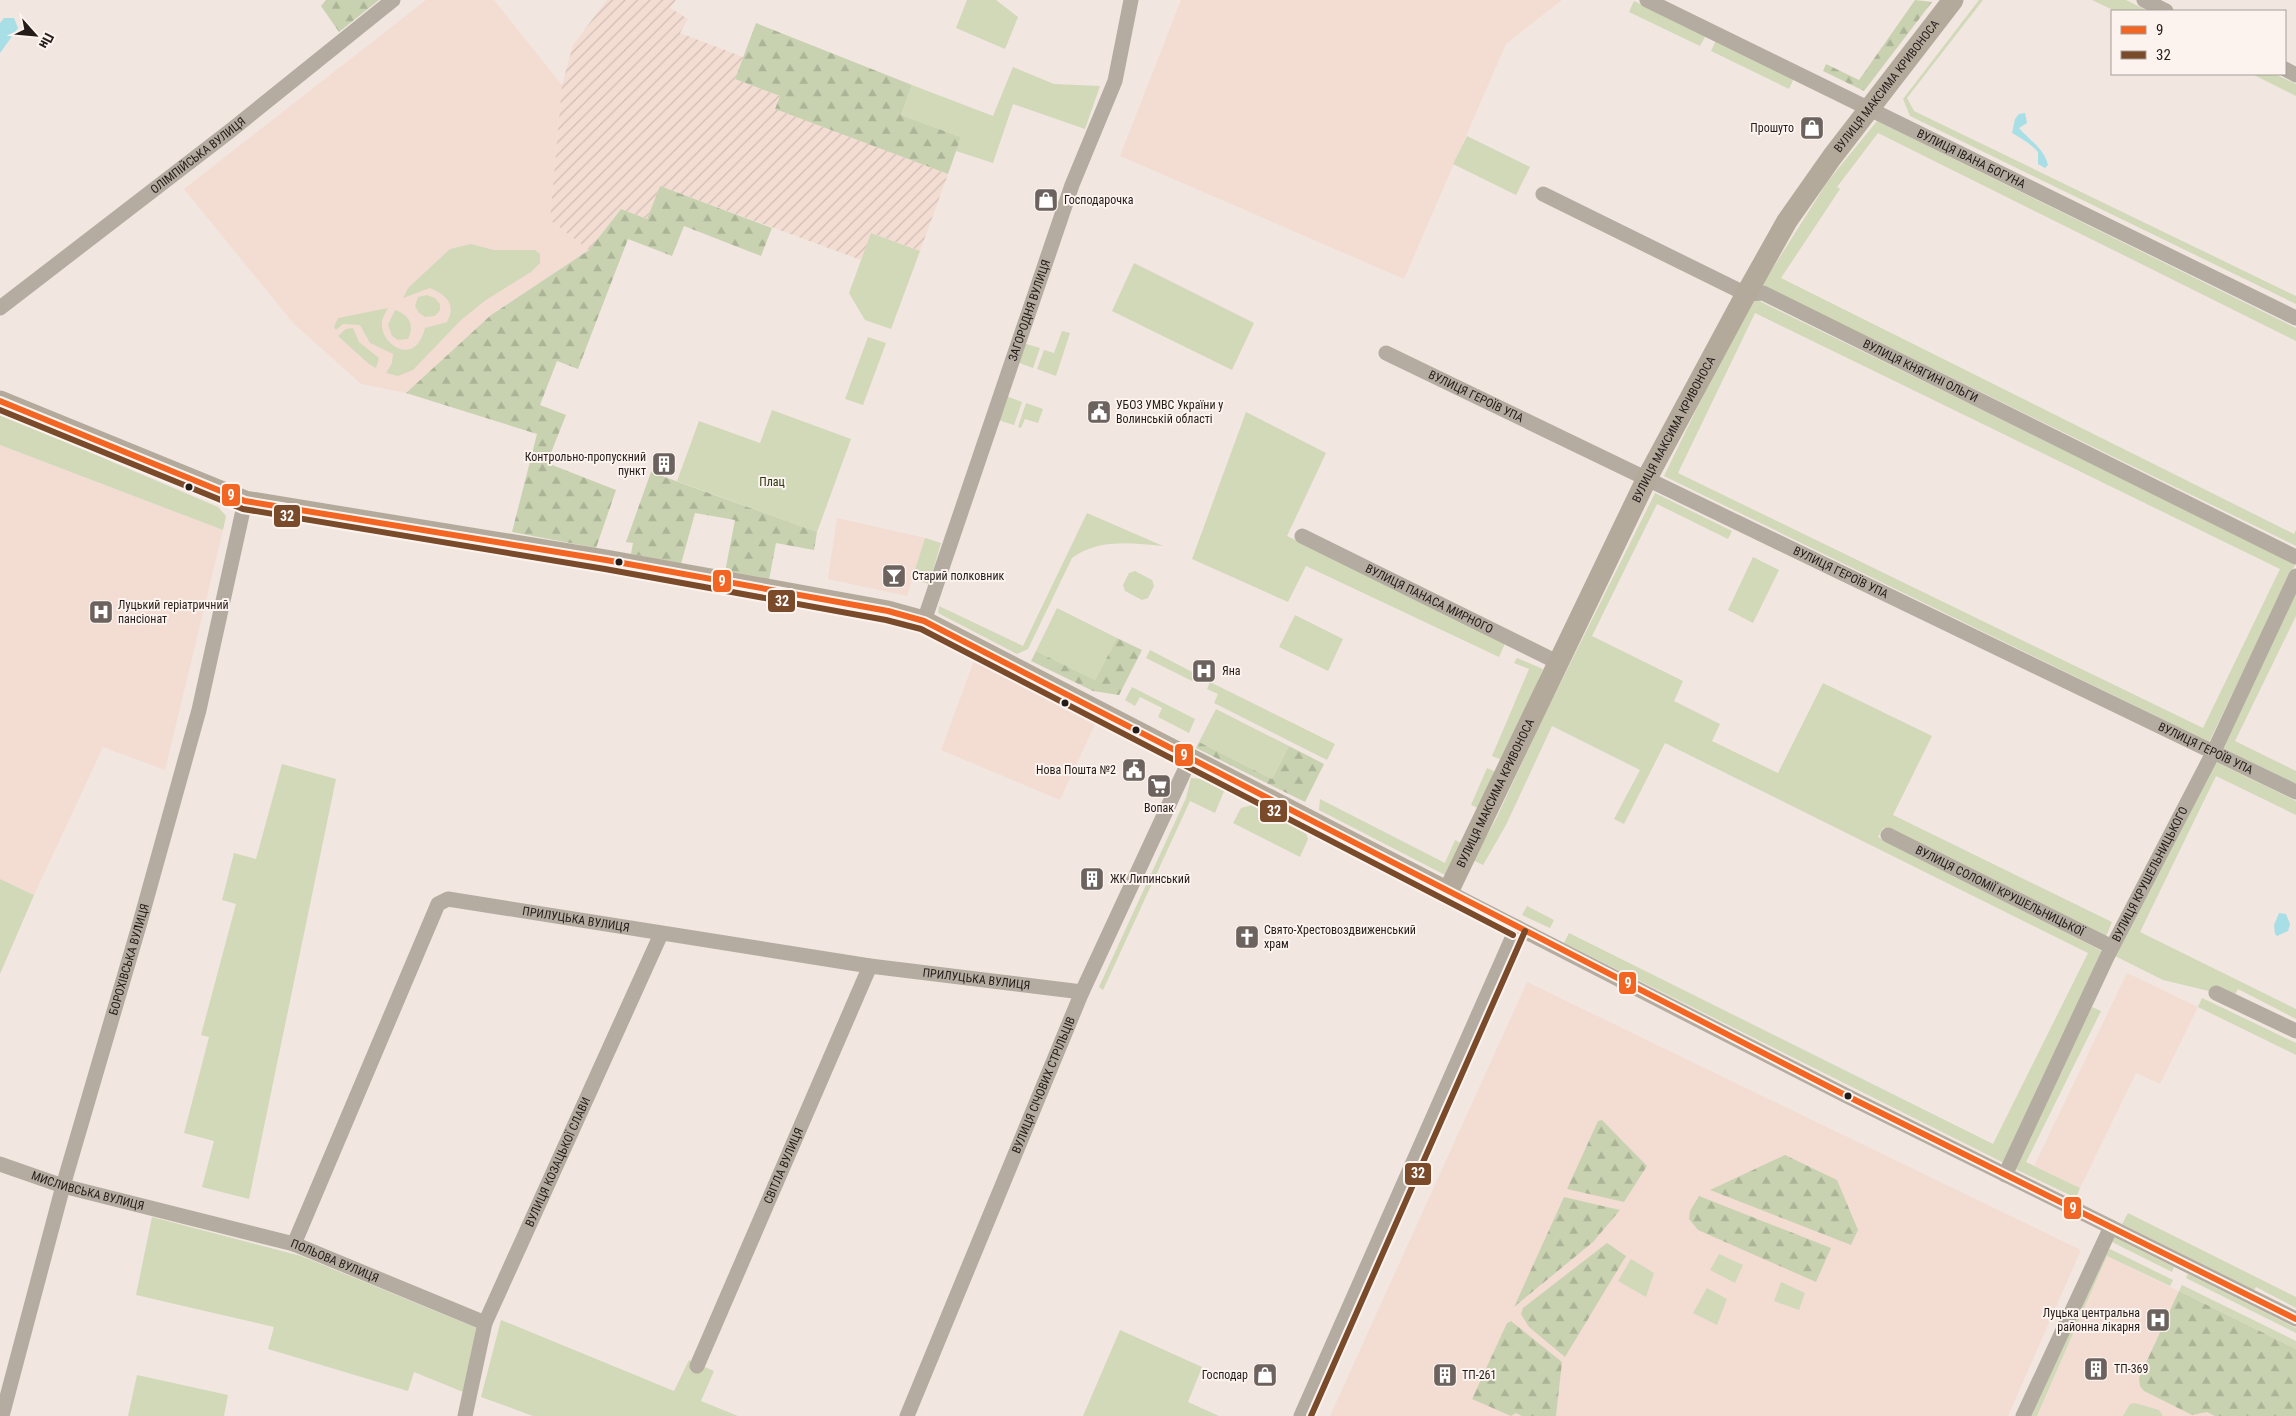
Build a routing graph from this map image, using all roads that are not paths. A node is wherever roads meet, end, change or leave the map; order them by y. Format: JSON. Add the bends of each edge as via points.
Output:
{"nodes":[{"id":1,"x":393,"y":0,"type":"edge"},
{"id":2,"x":1131,"y":0,"type":"edge"},
{"id":3,"x":1647,"y":0,"type":"edge"},
{"id":4,"x":1953,"y":0,"type":"edge"},
{"id":5,"x":2144,"y":0,"type":"edge"},
{"id":6,"x":2164,"y":10,"type":"edge"},
{"id":7,"x":1869,"y":109,"type":"junction"},
{"id":8,"x":1542,"y":194,"type":"dead end"},
{"id":9,"x":1746,"y":294,"type":"junction"},
{"id":10,"x":0,"y":308,"type":"edge"},
{"id":11,"x":2296,"y":318,"type":"edge"},
{"id":12,"x":1386,"y":353,"type":"dead end"},
{"id":13,"x":0,"y":401,"type":"edge"},
{"id":14,"x":1647,"y":478,"type":"junction"},
{"id":15,"x":245,"y":501,"type":"junction"},
{"id":16,"x":1302,"y":536,"type":"dead end"},
{"id":17,"x":2296,"y":557,"type":"edge"},
{"id":18,"x":2296,"y":576,"type":"edge"},
{"id":19,"x":924,"y":621,"type":"junction"},
{"id":20,"x":1557,"y":662,"type":"junction"},
{"id":21,"x":2214,"y":751,"type":"junction"},
{"id":22,"x":1190,"y":759,"type":"junction"},
{"id":23,"x":2296,"y":792,"type":"edge"},
{"id":24,"x":1888,"y":835,"type":"dead end"},
{"id":25,"x":1448,"y":892,"type":"junction"},
{"id":26,"x":1518,"y":927,"type":"junction"},
{"id":27,"x":661,"y":934,"type":"junction"},
{"id":28,"x":2112,"y":947,"type":"junction"},
{"id":29,"x":870,"y":966,"type":"junction"},
{"id":30,"x":1082,"y":992,"type":"junction"},
{"id":31,"x":2216,"y":993,"type":"dead end"},
{"id":32,"x":2296,"y":1031,"type":"edge"},
{"id":33,"x":0,"y":1164,"type":"edge"},
{"id":34,"x":2005,"y":1175,"type":"junction"},
{"id":35,"x":63,"y":1186,"type":"junction"},
{"id":36,"x":179,"y":1214,"type":"joint"},
{"id":37,"x":2111,"y":1227,"type":"junction"},
{"id":38,"x":294,"y":1244,"type":"junction"},
{"id":39,"x":2296,"y":1319,"type":"edge"},
{"id":40,"x":485,"y":1323,"type":"junction"},
{"id":41,"x":698,"y":1366,"type":"dead end"},
{"id":42,"x":2,"y":1416,"type":"edge"},
{"id":43,"x":465,"y":1416,"type":"edge"},
{"id":44,"x":907,"y":1416,"type":"edge"},
{"id":45,"x":1301,"y":1416,"type":"edge"},
{"id":46,"x":2023,"y":1416,"type":"edge"}],
"edges":[{"from":1,"to":10,"type":"street","name":"ОЛІМПІЙСЬКА ВУЛИЦЯ","via":[[230,131]]},
{"from":2,"to":19,"type":"street","name":"ЗАГОРОДНЯ ВУЛИЦЯ","via":[[1115,81],[1072,185]]},
{"from":3,"to":7,"type":"street","name":"ВУЛИЦЯ ІВАНА БОГУНА"},
{"from":4,"to":7,"type":"street","name":"ВУЛИЦЯ МАКСИМА КРИВОНОСА"},
{"from":5,"to":6,"type":"street"},
{"from":7,"to":9,"type":"street","name":"ВУЛИЦЯ МАКСИМА КРИВОНОСА","via":[[1787,221]]},
{"from":7,"to":11,"type":"street","name":"ВУЛИЦЯ ІВАНА БОГУНА"},
{"from":8,"to":9,"type":"street","name":"ВУЛИЦЯ КНЯГИНІ ОЛЬГИ"},
{"from":9,"to":14,"type":"street","name":"ВУЛИЦЯ МАКСИМА КРИВОНОСА"},
{"from":9,"to":17,"type":"street","name":"ВУЛИЦЯ КНЯГИНІ ОЛЬГИ","via":[[1763,293]]},
{"from":12,"to":14,"type":"street","name":"ВУЛИЦЯ ГЕРОЇВ УПА"},
{"from":13,"to":15,"type":"street"},
{"from":14,"to":20,"type":"street","name":"ВУЛИЦЯ МАКСИМА КРИВОНОСА"},
{"from":14,"to":21,"type":"street","name":"ВУЛИЦЯ ГЕРОЇВ УПА"},
{"from":15,"to":19,"type":"street","via":[[606,560],[888,611]]},
{"from":15,"to":35,"type":"street","name":"БОРОХІВСЬКА ВУЛИЦЯ","via":[[199,710]]},
{"from":16,"to":20,"type":"street","name":"ВУЛИЦЯ ПАНАСА МИРНОГО"},
{"from":18,"to":21,"type":"street","name":"ВУЛИЦЯ КРУШЕЛЬНИЦЬКОГО"},
{"from":19,"to":22,"type":"street"},
{"from":20,"to":25,"type":"street","name":"ВУЛИЦЯ МАКСИМА КРИВОНОСА"},
{"from":21,"to":23,"type":"street","name":"ВУЛИЦЯ ГЕРОЇВ УПА"},
{"from":21,"to":28,"type":"street","name":"ВУЛИЦЯ КРУШЕЛЬНИЦЬКОГО"},
{"from":22,"to":25,"type":"street"},
{"from":22,"to":30,"type":"street","name":"ВУЛИЦЯ СІЧОВИХ СТРІЛЬЦІВ"},
{"from":24,"to":28,"type":"street","name":"ВУЛИЦЯ СОЛОМІЇ КРУШЕЛЬНИЦЬКОЇ"},
{"from":25,"to":26,"type":"street"},
{"from":26,"to":34,"type":"street"},
{"from":26,"to":45,"type":"street"},
{"from":27,"to":29,"type":"street","name":"ПРИЛУЦЬКА ВУЛИЦЯ"},
{"from":27,"to":38,"type":"street","name":"ПРИЛУЦЬКА ВУЛИЦЯ","via":[[448,899],[438,904]]},
{"from":27,"to":40,"type":"street","name":"ВУЛИЦЯ КОЗАЦЬКОЇ СЛАВИ"},
{"from":28,"to":34,"type":"street","name":"ВУЛИЦЯ КРУШЕЛЬНИЦЬКОГО"},
{"from":29,"to":30,"type":"street","name":"ПРИЛУЦЬКА ВУЛИЦЯ"},
{"from":29,"to":41,"type":"street","name":"СВІТЛА ВУЛИЦЯ"},
{"from":30,"to":44,"type":"street","name":"ВУЛИЦЯ СІЧОВИХ СТРІЛЬЦІВ"},
{"from":31,"to":32,"type":"street"},
{"from":33,"to":35,"type":"street","name":"МИСЛИВСЬКА ВУЛИЦЯ"},
{"from":34,"to":37,"type":"street"},
{"from":35,"to":36,"type":"street","name":"МИСЛИВСЬКА ВУЛИЦЯ"},
{"from":35,"to":42,"type":"street","name":"БОРОХІВСЬКА ВУЛИЦЯ"},
{"from":36,"to":38,"type":"street","name":"ПОЛЬОВА ВУЛИЦЯ"},
{"from":37,"to":39,"type":"street"},
{"from":37,"to":46,"type":"street"},
{"from":38,"to":40,"type":"street","name":"ПОЛЬОВА ВУЛИЦЯ"},
{"from":40,"to":43,"type":"street","name":"ВУЛИЦЯ КОЗАЦЬКОЇ СЛАВИ"}]}
